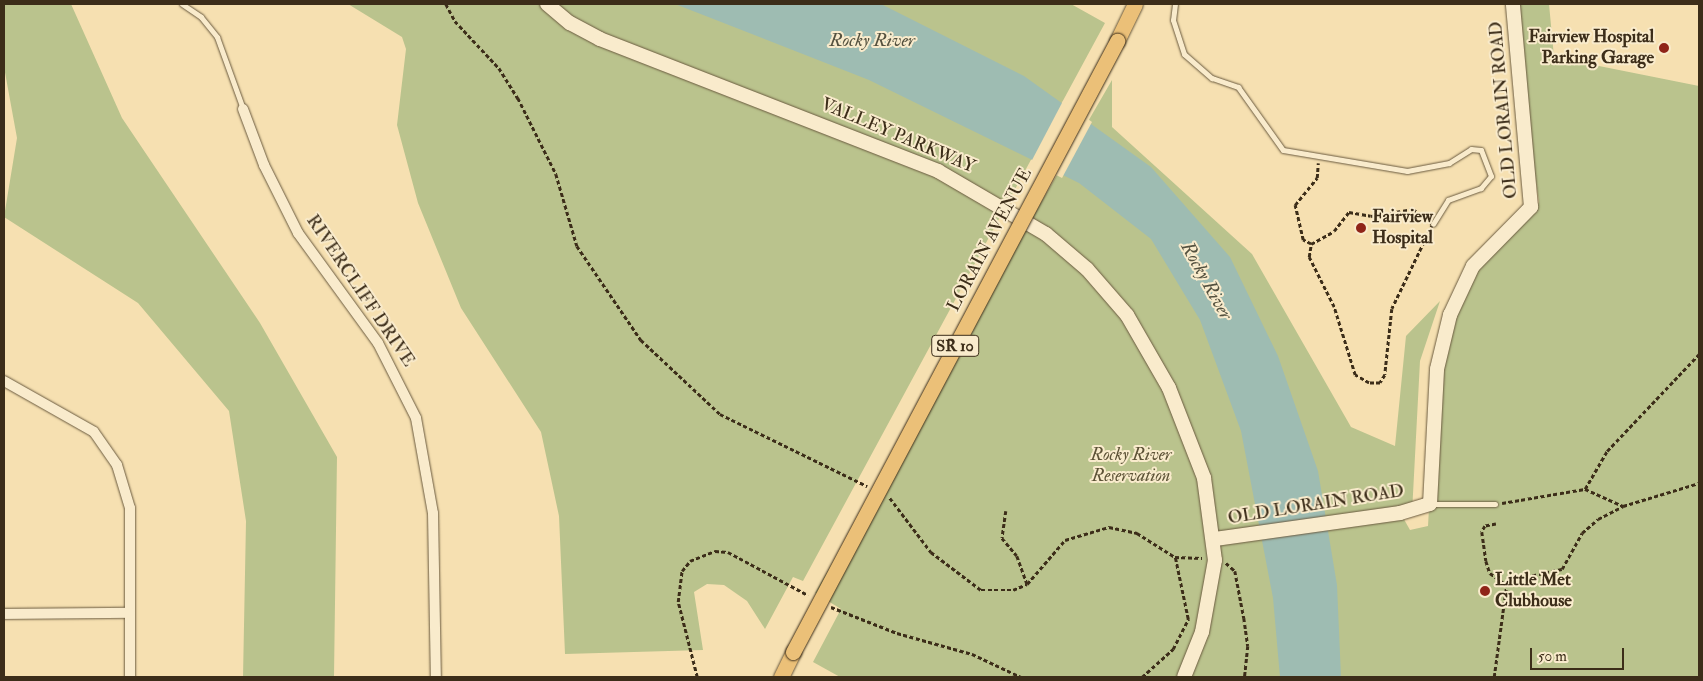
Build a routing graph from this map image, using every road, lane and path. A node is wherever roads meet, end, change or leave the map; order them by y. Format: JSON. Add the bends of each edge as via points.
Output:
{"nodes":[{"id":1,"x":182,"y":4,"type":"edge"},
{"id":2,"x":446,"y":4,"type":"edge"},
{"id":3,"x":547,"y":4,"type":"edge"},
{"id":4,"x":1135,"y":4,"type":"edge"},
{"id":5,"x":1175,"y":4,"type":"edge"},
{"id":6,"x":1512,"y":4,"type":"edge"},
{"id":7,"x":243,"y":109,"type":"joint"},
{"id":8,"x":1319,"y":156,"type":"junction"},
{"id":9,"x":1433,"y":224,"type":"junction"},
{"id":10,"x":1311,"y":244,"type":"junction"},
{"id":11,"x":1699,"y":354,"type":"edge"},
{"id":12,"x":4,"y":381,"type":"edge"},
{"id":13,"x":1699,"y":483,"type":"edge"},
{"id":14,"x":1585,"y":489,"type":"junction"},
{"id":15,"x":876,"y":490,"type":"dead end"},
{"id":16,"x":884,"y":494,"type":"dead end"},
{"id":17,"x":1430,"y":504,"type":"junction"},
{"id":18,"x":1495,"y":504,"type":"joint"},
{"id":19,"x":1623,"y":506,"type":"junction"},
{"id":20,"x":1006,"y":511,"type":"dead end"},
{"id":21,"x":1496,"y":524,"type":"dead end"},
{"id":22,"x":1215,"y":539,"type":"junction"},
{"id":23,"x":1175,"y":557,"type":"junction"},
{"id":24,"x":1206,"y":558,"type":"dead end"},
{"id":25,"x":1228,"y":564,"type":"dead end"},
{"id":26,"x":1027,"y":584,"type":"junction"},
{"id":27,"x":1505,"y":584,"type":"junction"},
{"id":28,"x":130,"y":613,"type":"junction"},
{"id":29,"x":4,"y":614,"type":"edge"},
{"id":30,"x":130,"y":677,"type":"edge"},
{"id":31,"x":436,"y":677,"type":"edge"},
{"id":32,"x":780,"y":677,"type":"edge"},
{"id":33,"x":1142,"y":677,"type":"edge"},
{"id":34,"x":1184,"y":677,"type":"edge"},
{"id":35,"x":1245,"y":677,"type":"edge"},
{"id":36,"x":1494,"y":677,"type":"edge"}],
"edges":[{"from":1,"to":7,"type":"lane","via":[[201,17],[217,37]]},
{"from":2,"to":15,"type":"path","via":[[455,21],[499,68],[518,98],[556,174],[577,246],[641,340],[720,414]]},
{"from":3,"to":22,"type":"street","name":"VALLEY PARKWAY","via":[[570,23],[600,39],[938,171],[1046,234],[1086,269],[1127,315],[1169,388],[1204,478]]},
{"from":4,"to":32,"type":"main road","name":"LORAIN AVENUE","number":"SR 10","bridge":true},
{"from":5,"to":8,"type":"lane","via":[[1173,20],[1184,54],[1212,78],[1238,86],[1283,150]]},
{"from":6,"to":17,"type":"street","name":"OLD LORAIN ROAD","via":[[1531,207],[1473,266],[1450,316],[1437,368]]},
{"from":7,"to":31,"type":"street","name":"RIVERCLIFF DRIVE","via":[[264,165],[298,233],[378,343],[416,418],[433,513]]},
{"from":8,"to":9,"type":"lane","via":[[1407,171],[1449,163],[1471,149],[1480,150],[1491,176],[1481,188],[1448,200]]},
{"from":8,"to":10,"type":"path","via":[[1317,178],[1295,204],[1303,240]]},
{"from":9,"to":10,"type":"path","via":[[1413,209],[1371,216],[1349,212],[1334,231]]},
{"from":9,"to":10,"type":"path","via":[[1392,309],[1386,375],[1380,384],[1356,375],[1334,306],[1309,257]]},
{"from":11,"to":14,"type":"path","via":[[1607,451]]},
{"from":12,"to":28,"type":"street","via":[[94,432],[118,465],[130,508]]},
{"from":13,"to":19,"type":"path"},
{"from":14,"to":18,"type":"path"},
{"from":14,"to":19,"type":"path"},
{"from":16,"to":26,"type":"path","via":[[898,504],[931,552],[969,583],[996,592]]},
{"from":17,"to":18,"type":"lane","via":[[1440,508]]},
{"from":17,"to":22,"type":"street","name":"OLD LORAIN ROAD"},
{"from":19,"to":27,"type":"path","via":[[1582,533],[1562,569]]},
{"from":20,"to":26,"type":"path","via":[[1002,538],[1017,556]]},
{"from":21,"to":27,"type":"path","via":[[1483,528],[1486,561],[1490,573]]},
{"from":22,"to":34,"type":"street","name":"VALLEY PARKWAY","via":[[1212,589]]},
{"from":23,"to":24,"type":"path"},
{"from":23,"to":26,"type":"path","via":[[1122,528],[1089,530],[1065,540]]},
{"from":23,"to":33,"type":"path","via":[[1188,619],[1173,648]]},
{"from":25,"to":35,"type":"path","via":[[1238,582],[1245,627]]},
{"from":27,"to":36,"type":"path","via":[[1502,637]]},
{"from":28,"to":29,"type":"street"},
{"from":28,"to":30,"type":"street"}]}
